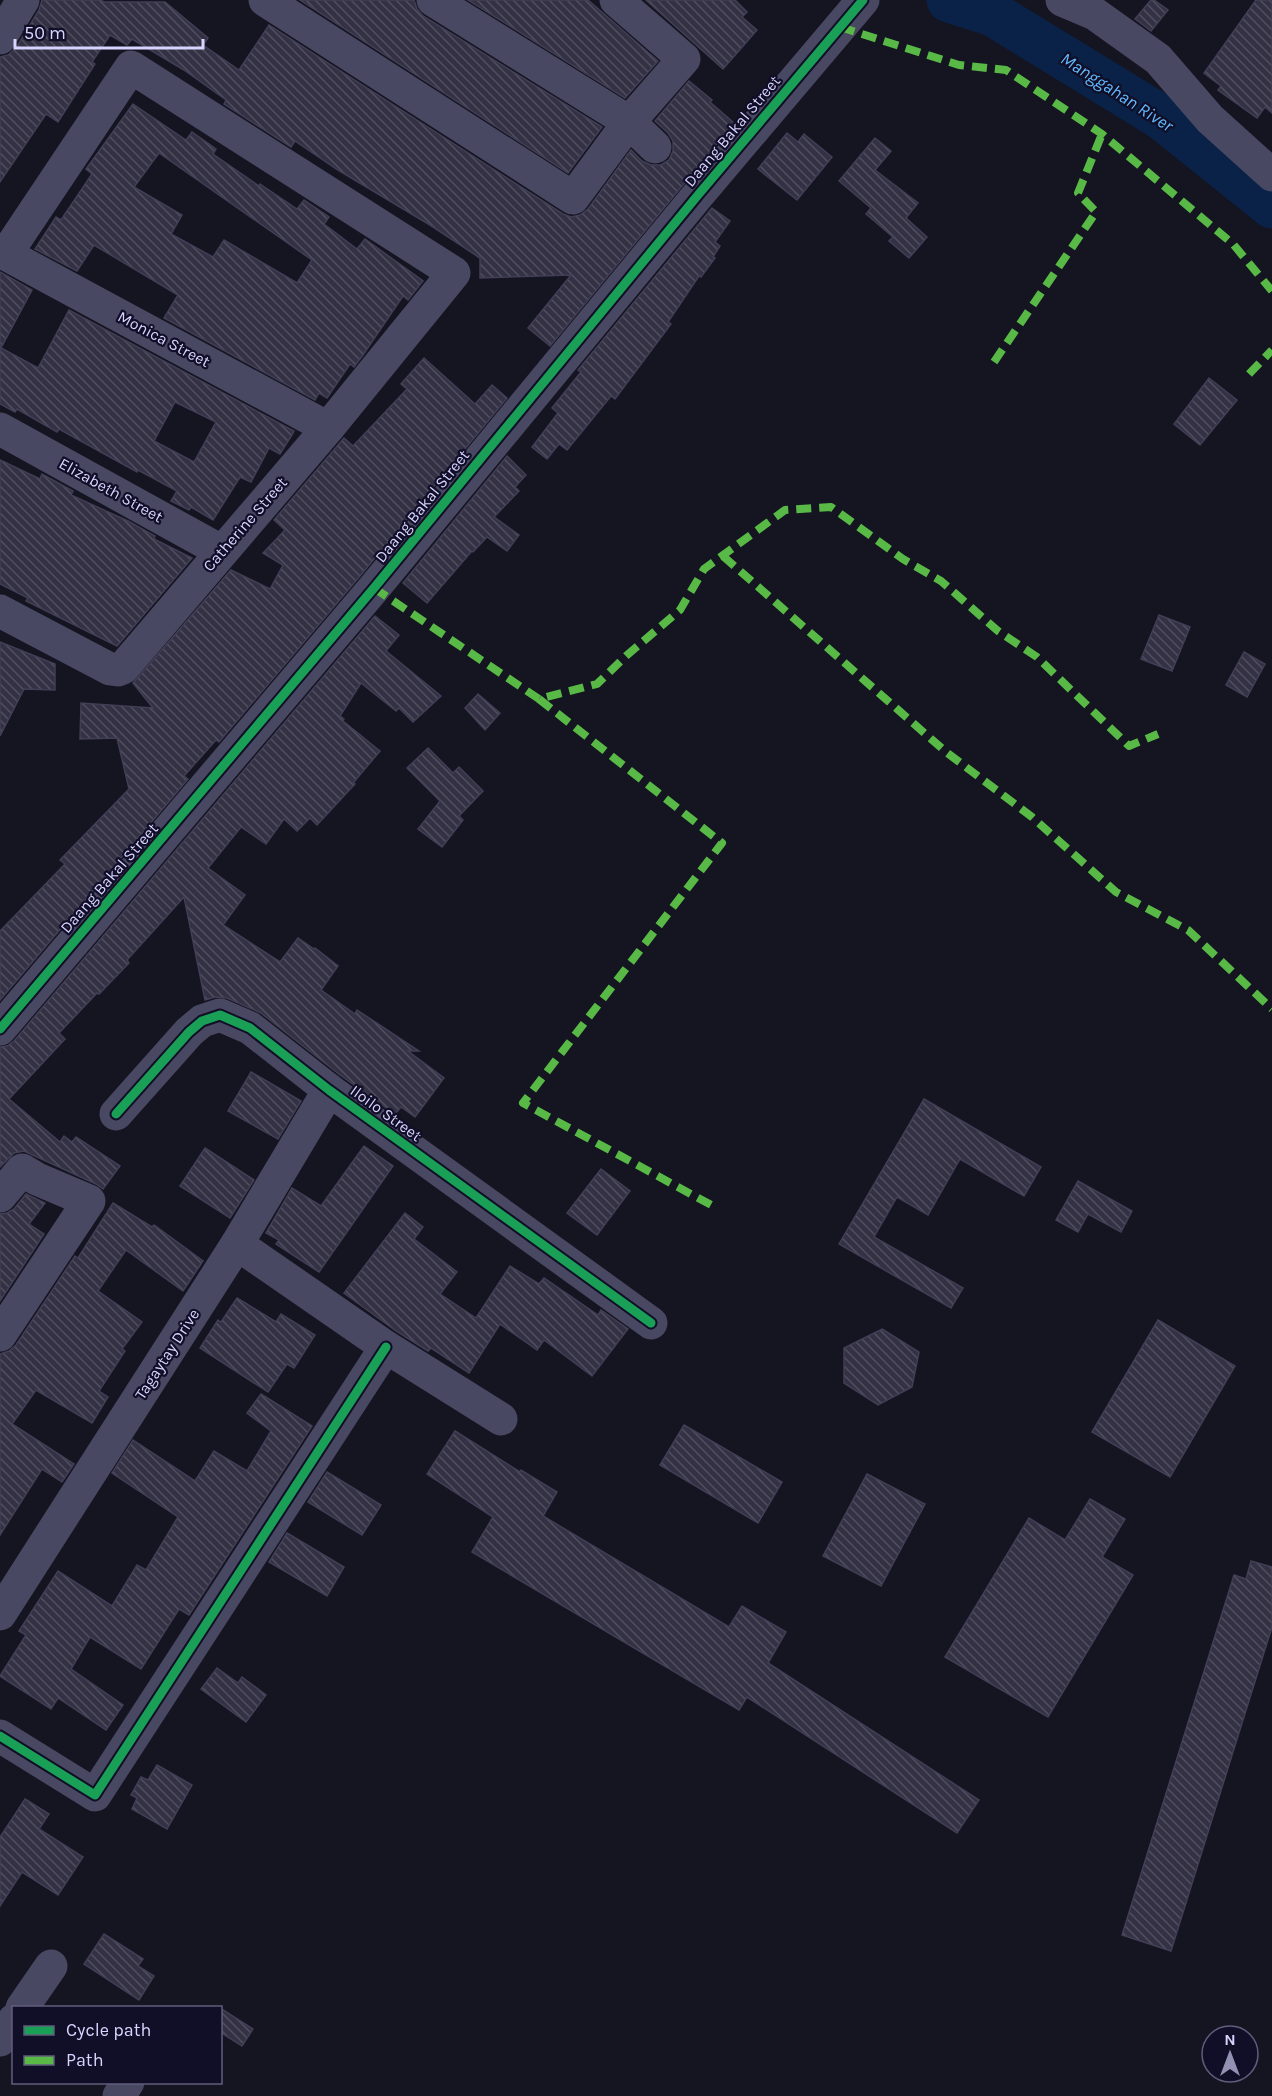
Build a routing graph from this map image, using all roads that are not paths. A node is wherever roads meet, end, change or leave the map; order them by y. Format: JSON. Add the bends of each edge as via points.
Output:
{"nodes":[{"id":1,"x":23,"y":0,"type":"edge"},
{"id":2,"x":266,"y":0,"type":"edge"},
{"id":3,"x":433,"y":0,"type":"edge"},
{"id":4,"x":616,"y":0,"type":"edge"},
{"id":5,"x":863,"y":0,"type":"edge"},
{"id":6,"x":1062,"y":0,"type":"edge"},
{"id":7,"x":0,"y":38,"type":"edge"},
{"id":8,"x":629,"y":123,"type":"junction"},
{"id":9,"x":655,"y":147,"type":"dead end"},
{"id":10,"x":1272,"y":175,"type":"edge"},
{"id":11,"x":3,"y":253,"type":"edge"},
{"id":12,"x":328,"y":428,"type":"junction"},
{"id":13,"x":0,"y":429,"type":"edge"},
{"id":14,"x":221,"y":552,"type":"junction"},
{"id":15,"x":0,"y":611,"type":"edge"},
{"id":16,"x":0,"y":1029,"type":"edge"},
{"id":17,"x":329,"y":1090,"type":"junction"},
{"id":18,"x":116,"y":1114,"type":"dead end"},
{"id":19,"x":0,"y":1196,"type":"edge"},
{"id":20,"x":237,"y":1244,"type":"junction"},
{"id":21,"x":651,"y":1323,"type":"dead end"},
{"id":22,"x":0,"y":1335,"type":"edge"},
{"id":23,"x":386,"y":1347,"type":"junction"},
{"id":24,"x":501,"y":1419,"type":"dead end"},
{"id":25,"x":0,"y":1614,"type":"edge"},
{"id":26,"x":0,"y":1736,"type":"edge"},
{"id":27,"x":51,"y":1966,"type":"dead end"},
{"id":28,"x":23,"y":2006,"type":"edge"},
{"id":29,"x":12,"y":2023,"type":"edge"},
{"id":30,"x":0,"y":2040,"type":"edge"}],
"edges":[{"from":1,"to":7,"type":"street"},
{"from":2,"to":8,"type":"street","via":[[573,198]]},
{"from":3,"to":8,"type":"street"},
{"from":4,"to":8,"type":"street","via":[[684,59]]},
{"from":5,"to":16,"type":"street","name":"Daang Bakal Street","via":[[358,607]]},
{"from":6,"to":10,"type":"street","via":[[1095,14],[1158,59],[1210,119]]},
{"from":8,"to":9,"type":"street"},
{"from":11,"to":12,"type":"street","name":"Monica Street"},
{"from":11,"to":12,"type":"street","name":"Catherine Street","via":[[131,67],[454,273]]},
{"from":12,"to":14,"type":"street","name":"Catherine Street"},
{"from":13,"to":14,"type":"street","name":"Elizabeth Street"},
{"from":14,"to":15,"type":"street","name":"Catherine Street","via":[[118,670]]},
{"from":17,"to":18,"type":"street","name":"Iloilo Street","via":[[250,1028],[220,1015],[202,1021],[189,1032]]},
{"from":17,"to":20,"type":"street","name":"Tagaytay Drive"},
{"from":17,"to":21,"type":"street","name":"Iloilo Street"},
{"from":19,"to":22,"type":"street","via":[[22,1170],[89,1201]]},
{"from":20,"to":23,"type":"street"},
{"from":20,"to":25,"type":"street","name":"Tagaytay Drive"},
{"from":23,"to":24,"type":"street"},
{"from":23,"to":26,"type":"street","via":[[95,1795]]},
{"from":27,"to":28,"type":"street"},
{"from":29,"to":30,"type":"street"}]}
